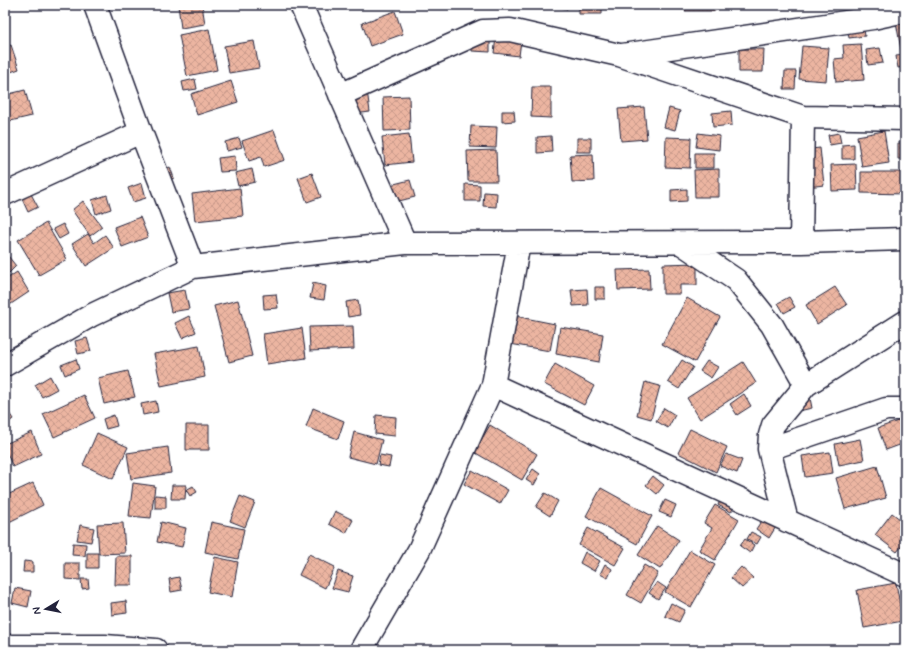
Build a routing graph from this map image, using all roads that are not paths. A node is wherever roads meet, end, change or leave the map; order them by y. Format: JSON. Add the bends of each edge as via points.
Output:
{"nodes":[{"id":1,"x":95,"y":5,"type":"edge"},
{"id":2,"x":301,"y":5,"type":"edge"},
{"id":3,"x":905,"y":11,"type":"edge"},
{"id":4,"x":619,"y":55,"type":"junction"},
{"id":5,"x":340,"y":95,"type":"junction"},
{"id":6,"x":803,"y":117,"type":"junction"},
{"id":7,"x":905,"y":119,"type":"edge"},
{"id":8,"x":141,"y":132,"type":"junction"},
{"id":9,"x":5,"y":194,"type":"edge"},
{"id":10,"x":905,"y":239,"type":"edge"},
{"id":11,"x":801,"y":242,"type":"junction"},
{"id":12,"x":405,"y":243,"type":"junction"},
{"id":13,"x":518,"y":243,"type":"junction"},
{"id":14,"x":682,"y":243,"type":"junction"},
{"id":15,"x":193,"y":266,"type":"junction"},
{"id":16,"x":905,"y":322,"type":"edge"},
{"id":17,"x":5,"y":365,"type":"edge"},
{"id":18,"x":494,"y":385,"type":"junction"},
{"id":19,"x":806,"y":385,"type":"junction"},
{"id":20,"x":905,"y":409,"type":"edge"},
{"id":21,"x":769,"y":449,"type":"junction"},
{"id":22,"x":787,"y":521,"type":"junction"},
{"id":23,"x":905,"y":575,"type":"edge"},
{"id":24,"x":5,"y":646,"type":"edge"},
{"id":25,"x":156,"y":650,"type":"edge"},
{"id":26,"x":361,"y":650,"type":"edge"}],
"edges":[{"from":1,"to":8,"type":"street"},
{"from":2,"to":5,"type":"street"},
{"from":3,"to":4,"type":"street","via":[[873,18]]},
{"from":4,"to":5,"type":"street","via":[[510,30],[483,31]]},
{"from":4,"to":6,"type":"street"},
{"from":5,"to":12,"type":"street"},
{"from":6,"to":7,"type":"street"},
{"from":6,"to":11,"type":"street"},
{"from":8,"to":9,"type":"street"},
{"from":8,"to":15,"type":"street"},
{"from":10,"to":11,"type":"street"},
{"from":11,"to":14,"type":"street"},
{"from":12,"to":13,"type":"street"},
{"from":12,"to":15,"type":"street"},
{"from":13,"to":14,"type":"street"},
{"from":13,"to":18,"type":"street"},
{"from":14,"to":19,"type":"street","via":[[736,280],[772,325]]},
{"from":15,"to":17,"type":"street","via":[[92,315]]},
{"from":16,"to":19,"type":"street"},
{"from":18,"to":22,"type":"street"},
{"from":18,"to":26,"type":"street","via":[[419,550]]},
{"from":19,"to":21,"type":"street","via":[[773,425]]},
{"from":20,"to":21,"type":"street","via":[[886,410]]},
{"from":21,"to":22,"type":"street"},
{"from":22,"to":23,"type":"street"},
{"from":24,"to":25,"type":"street","via":[[104,646]]}]}
